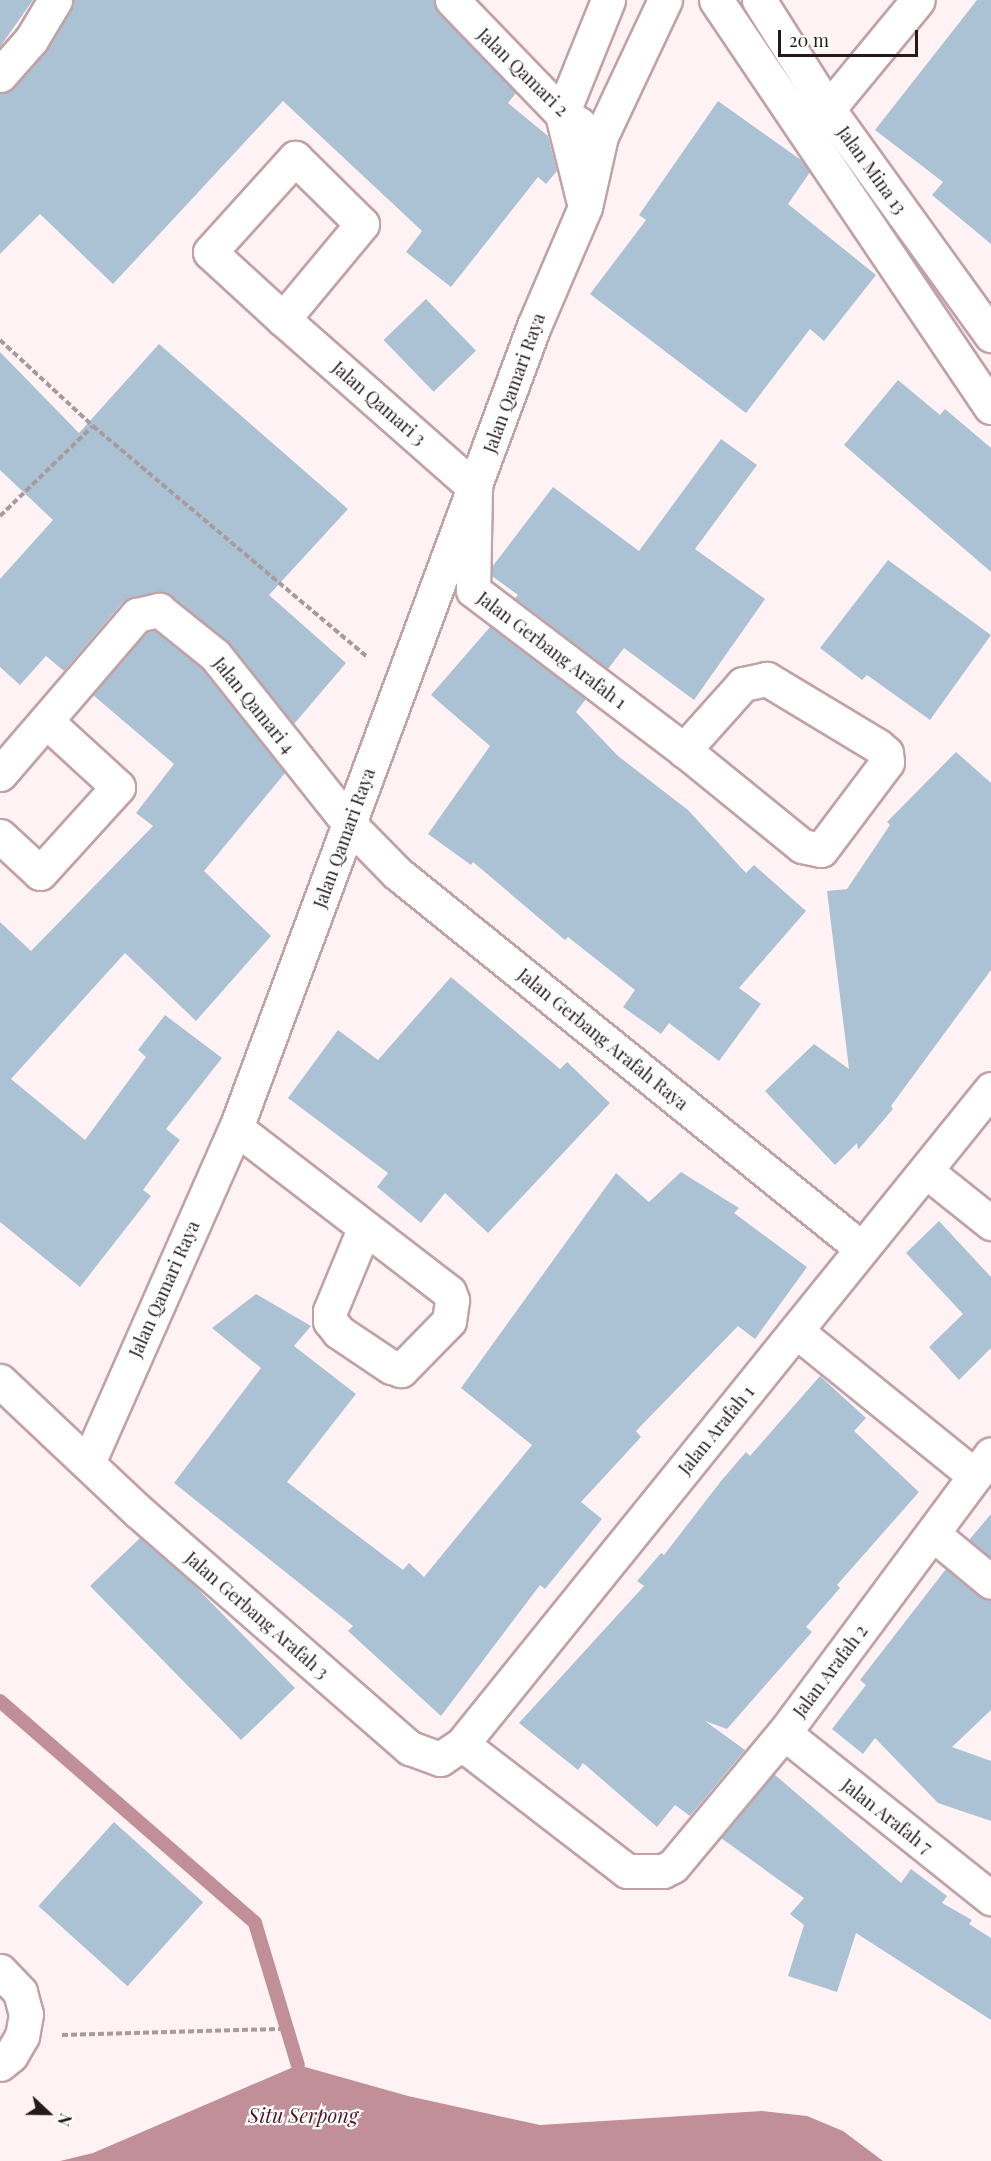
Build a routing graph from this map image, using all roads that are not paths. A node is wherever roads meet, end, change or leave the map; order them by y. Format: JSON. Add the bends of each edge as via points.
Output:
{"nodes":[{"id":1,"x":56,"y":0,"type":"edge"},
{"id":2,"x":452,"y":0,"type":"edge"},
{"id":3,"x":608,"y":0,"type":"edge"},
{"id":4,"x":665,"y":0,"type":"edge"},
{"id":5,"x":716,"y":0,"type":"edge"},
{"id":6,"x":759,"y":0,"type":"edge"},
{"id":7,"x":918,"y":0,"type":"edge"},
{"id":8,"x":0,"y":75,"type":"edge"},
{"id":9,"x":828,"y":109,"type":"junction"},
{"id":10,"x":562,"y":114,"type":"junction"},
{"id":11,"x":601,"y":135,"type":"junction"},
{"id":12,"x":585,"y":207,"type":"junction"},
{"id":13,"x":987,"y":318,"type":"edge"},
{"id":14,"x":283,"y":319,"type":"junction"},
{"id":15,"x":991,"y":406,"type":"edge"},
{"id":16,"x":475,"y":488,"type":"junction"},
{"id":17,"x":47,"y":722,"type":"junction"},
{"id":18,"x":684,"y":750,"type":"junction"},
{"id":19,"x":0,"y":774,"type":"edge"},
{"id":20,"x":350,"y":825,"type":"junction"},
{"id":21,"x":0,"y":836,"type":"edge"},
{"id":22,"x":991,"y":1089,"type":"edge"},
{"id":23,"x":236,"y":1128,"type":"junction"},
{"id":24,"x":927,"y":1172,"type":"junction"},
{"id":25,"x":991,"y":1223,"type":"edge"},
{"id":26,"x":364,"y":1229,"type":"dead end"},
{"id":27,"x":861,"y":1248,"type":"junction"},
{"id":28,"x":796,"y":1331,"type":"junction"},
{"id":29,"x":0,"y":1381,"type":"edge"},
{"id":30,"x":88,"y":1463,"type":"junction"},
{"id":31,"x":983,"y":1465,"type":"edge"},
{"id":32,"x":933,"y":1534,"type":"junction"},
{"id":33,"x":991,"y":1582,"type":"edge"},
{"id":34,"x":784,"y":1733,"type":"junction"},
{"id":35,"x":462,"y":1744,"type":"junction"},
{"id":36,"x":432,"y":1759,"type":"joint"},
{"id":37,"x":991,"y":1898,"type":"edge"},
{"id":38,"x":0,"y":1971,"type":"edge"},
{"id":39,"x":0,"y":2064,"type":"edge"}],
"edges":[{"from":1,"to":8,"type":"street","via":[[31,40]]},
{"from":2,"to":10,"type":"street","name":"Jalan Qamari 2"},
{"from":3,"to":10,"type":"street"},
{"from":4,"to":11,"type":"street","name":"Jalan Qamari Raya"},
{"from":5,"to":15,"type":"street"},
{"from":6,"to":9,"type":"street","name":"Jalan Mina 13"},
{"from":7,"to":9,"type":"street"},
{"from":9,"to":13,"type":"street","name":"Jalan Mina 13"},
{"from":10,"to":11,"type":"street","name":"Jalan Qamari 2"},
{"from":10,"to":12,"type":"street"},
{"from":11,"to":12,"type":"street","name":"Jalan Qamari Raya"},
{"from":12,"to":16,"type":"street","name":"Jalan Qamari Raya","via":[[534,326]]},
{"from":14,"to":14,"type":"street","name":"Jalan Qamari 3","via":[[362,224],[295,158],[210,252]]},
{"from":14,"to":16,"type":"street","name":"Jalan Qamari 3"},
{"from":16,"to":18,"type":"street","name":"Jalan Gerbang Arafah 1","via":[[473,590]]},
{"from":16,"to":20,"type":"street","name":"Jalan Qamari Raya","via":[[399,684]]},
{"from":17,"to":19,"type":"street","name":"Jalan Qamari 4"},
{"from":17,"to":20,"type":"street","name":"Jalan Qamari 4","via":[[137,615],[159,610],[215,656]]},
{"from":17,"to":21,"type":"street","via":[[118,787],[40,873]]},
{"from":18,"to":18,"type":"street","name":"Jalan Gerbang Arafah 1","via":[[811,850],[821,850],[887,762],[886,753],[878,746],[767,680],[743,684]]},
{"from":20,"to":23,"type":"street","name":"Jalan Qamari Raya"},
{"from":20,"to":27,"type":"street","name":"Jalan Gerbang Arafah Raya","via":[[397,873]]},
{"from":22,"to":24,"type":"street","name":"Jalan Arafah 1"},
{"from":23,"to":26,"type":"street"},
{"from":23,"to":30,"type":"street","name":"Jalan Qamari Raya"},
{"from":24,"to":25,"type":"street"},
{"from":24,"to":27,"type":"street","name":"Jalan Arafah 1"},
{"from":27,"to":28,"type":"street","name":"Jalan Arafah 1"},
{"from":28,"to":31,"type":"street"},
{"from":28,"to":35,"type":"street","name":"Jalan Arafah 1"},
{"from":29,"to":30,"type":"street","name":"Jalan Gerbang Arafah 3"},
{"from":30,"to":36,"type":"street","name":"Jalan Gerbang Arafah 3","via":[[410,1748]]},
{"from":31,"to":32,"type":"street","name":"Jalan Arafah 2"},
{"from":32,"to":33,"type":"street"},
{"from":32,"to":34,"type":"street","name":"Jalan Arafah 2"},
{"from":34,"to":35,"type":"street","name":"Jalan Arafah 2","via":[[673,1866],[654,1873],[627,1871]]},
{"from":34,"to":37,"type":"street","name":"Jalan Arafah 7"},
{"from":35,"to":36,"type":"street","name":"Jalan Arafah 1","via":[[449,1755]]},
{"from":38,"to":39,"type":"street","via":[[20,1992],[26,2014],[22,2036],[11,2055]]}]}
